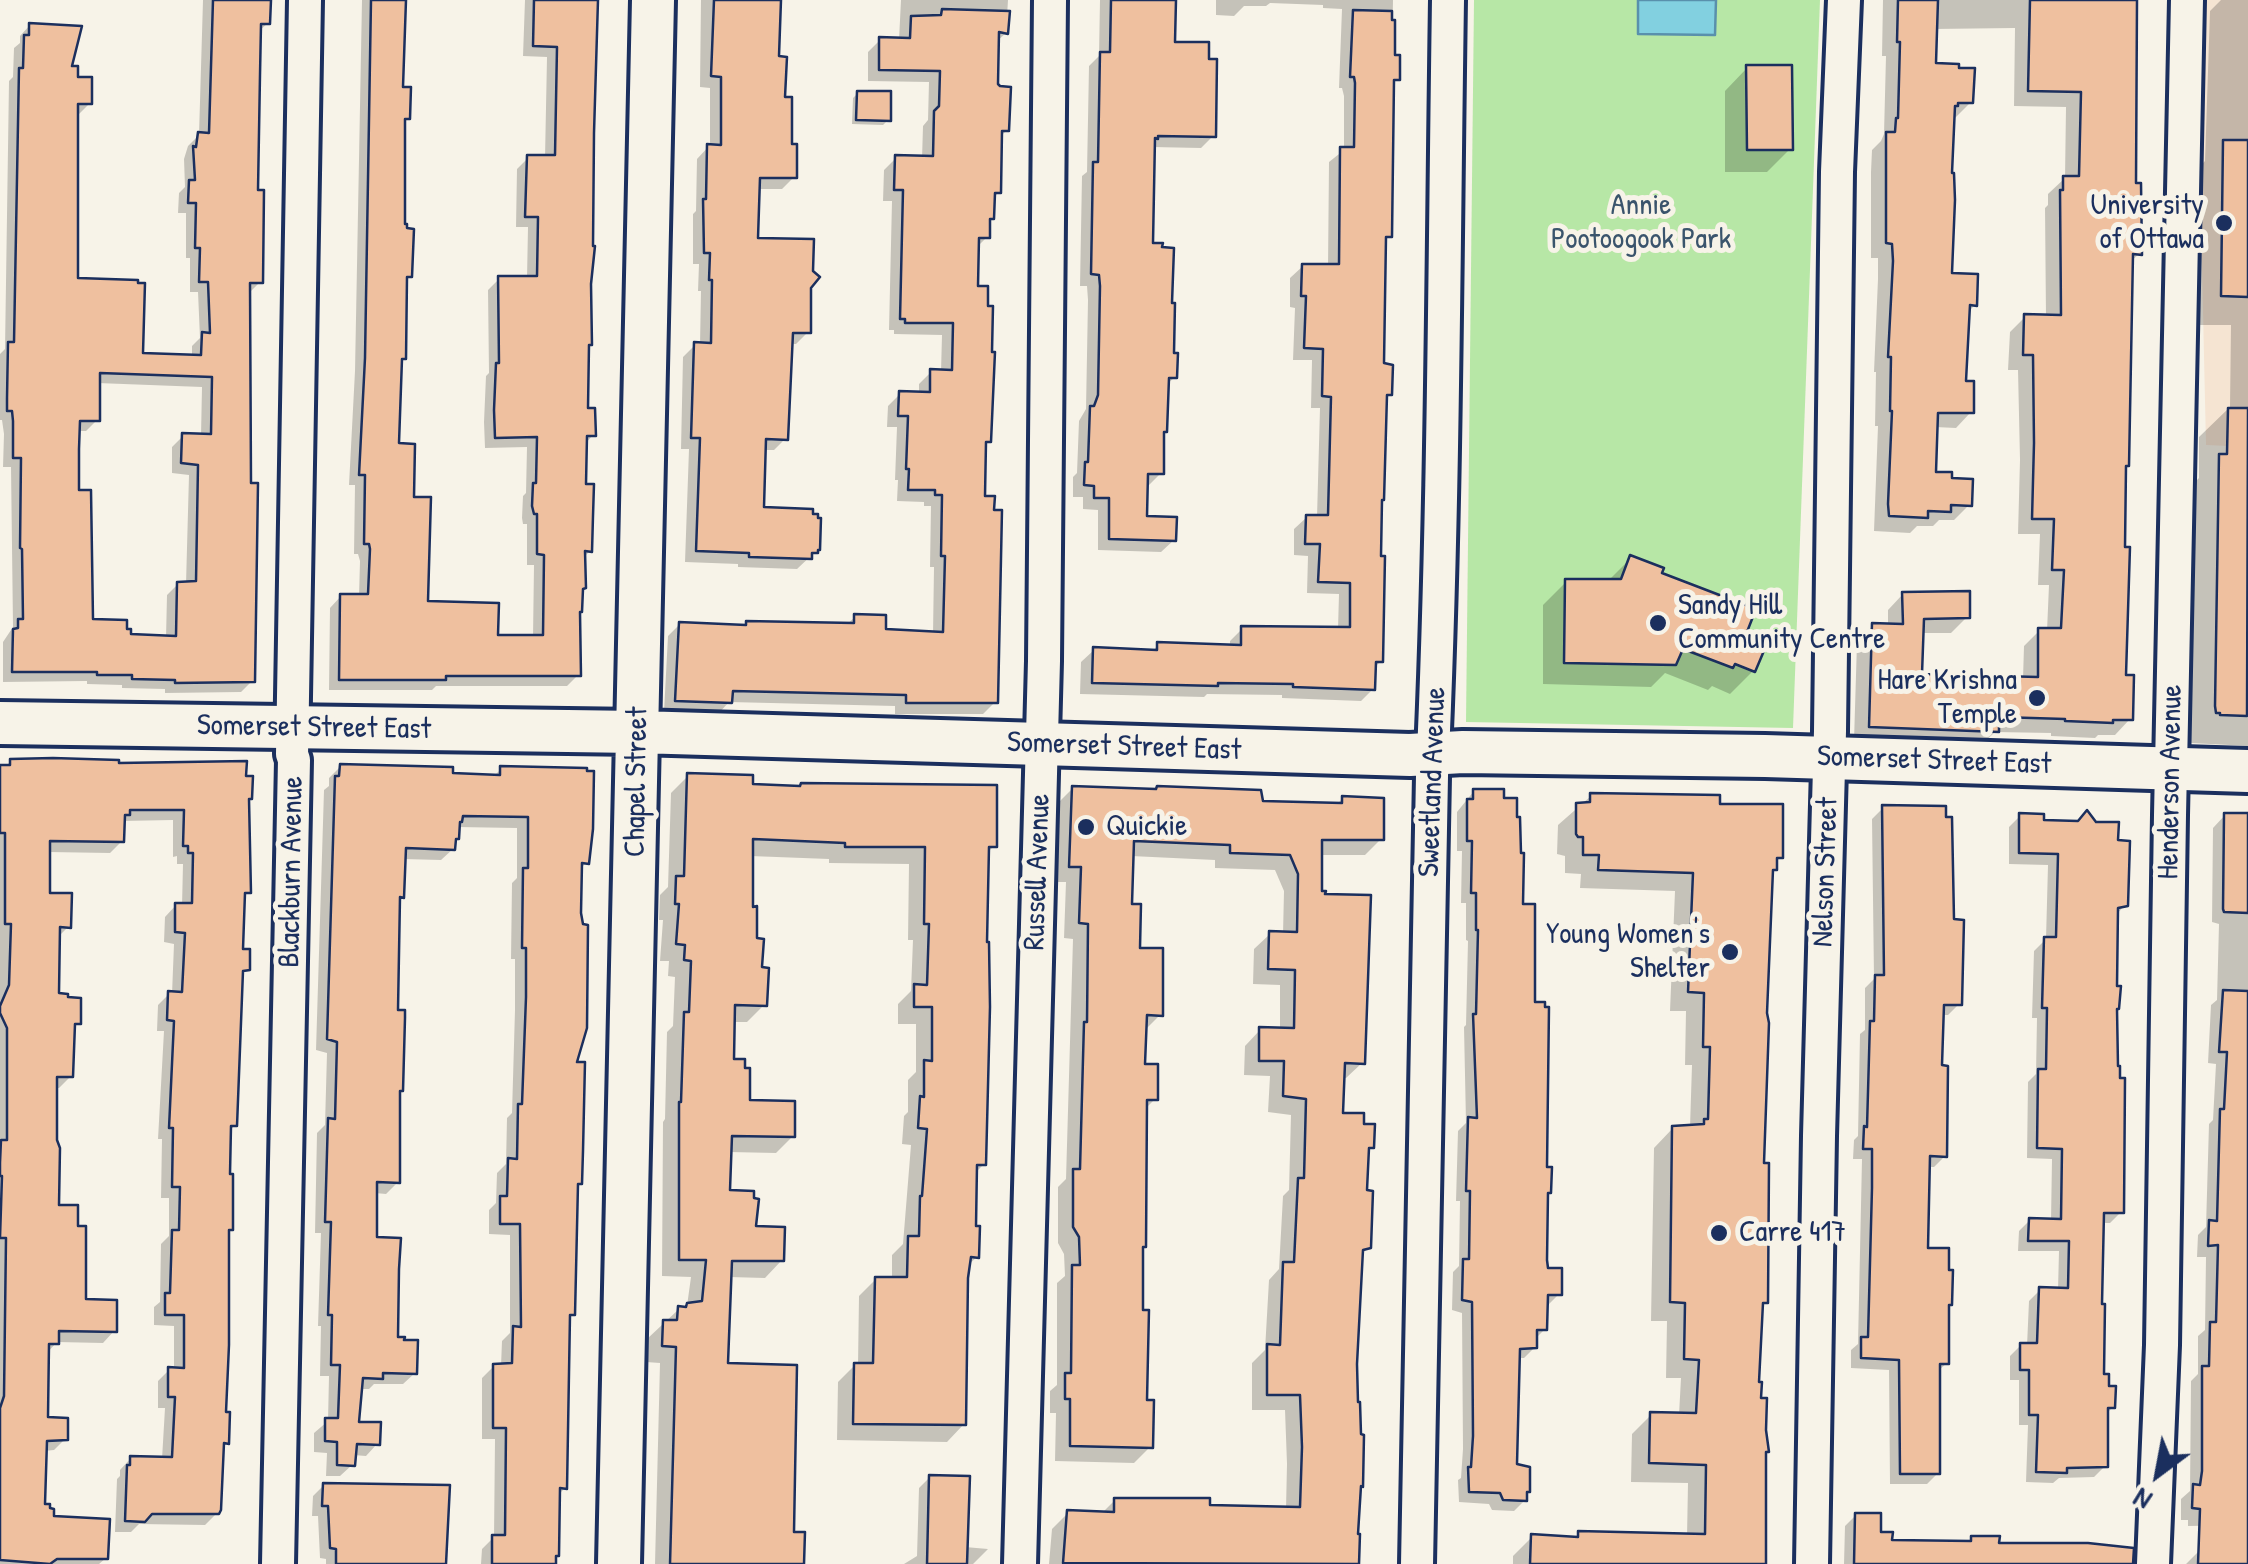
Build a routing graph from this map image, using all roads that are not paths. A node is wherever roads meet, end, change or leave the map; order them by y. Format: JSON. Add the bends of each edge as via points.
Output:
{"nodes":[{"id":1,"x":305,"y":0,"type":"edge"},
{"id":2,"x":653,"y":0,"type":"edge"},
{"id":3,"x":1050,"y":0,"type":"edge"},
{"id":4,"x":1448,"y":0,"type":"edge"},
{"id":5,"x":1844,"y":0,"type":"edge"},
{"id":6,"x":2187,"y":0,"type":"edge"},
{"id":7,"x":0,"y":723,"type":"edge"},
{"id":8,"x":294,"y":729,"type":"junction"},
{"id":9,"x":638,"y":732,"type":"junction"},
{"id":10,"x":1041,"y":745,"type":"junction"},
{"id":11,"x":1433,"y":754,"type":"junction"},
{"id":12,"x":1830,"y":758,"type":"junction"},
{"id":13,"x":2171,"y":768,"type":"junction"},
{"id":14,"x":2248,"y":771,"type":"edge"},
{"id":15,"x":278,"y":1564,"type":"edge"},
{"id":16,"x":619,"y":1564,"type":"edge"},
{"id":17,"x":1020,"y":1564,"type":"edge"},
{"id":18,"x":1417,"y":1564,"type":"edge"},
{"id":19,"x":1812,"y":1564,"type":"edge"},
{"id":20,"x":2153,"y":1564,"type":"edge"}],
"edges":[{"from":1,"to":8,"type":"street","name":"Blackburn Avenue"},
{"from":2,"to":9,"type":"street","name":"Chapel Street"},
{"from":3,"to":10,"type":"street","name":"Russell Avenue"},
{"from":4,"to":11,"type":"street","name":"Sweetland Avenue"},
{"from":5,"to":12,"type":"street","name":"Nelson Street"},
{"from":6,"to":13,"type":"street","name":"Henderson Avenue"},
{"from":7,"to":8,"type":"street","name":"Somerset Street East"},
{"from":8,"to":9,"type":"street","name":"Somerset Street East"},
{"from":8,"to":15,"type":"street","name":"Blackburn Avenue"},
{"from":9,"to":10,"type":"street","name":"Somerset Street East"},
{"from":9,"to":16,"type":"street","name":"Chapel Street"},
{"from":10,"to":11,"type":"street","name":"Somerset Street East"},
{"from":10,"to":17,"type":"street","name":"Russell Avenue"},
{"from":11,"to":12,"type":"street","name":"Somerset Street East"},
{"from":11,"to":18,"type":"street","name":"Sweetland Avenue"},
{"from":12,"to":13,"type":"street","name":"Somerset Street East"},
{"from":12,"to":19,"type":"street","name":"Nelson Street"},
{"from":13,"to":14,"type":"street","name":"Somerset Street East"},
{"from":13,"to":20,"type":"street","name":"Henderson Avenue"}]}
